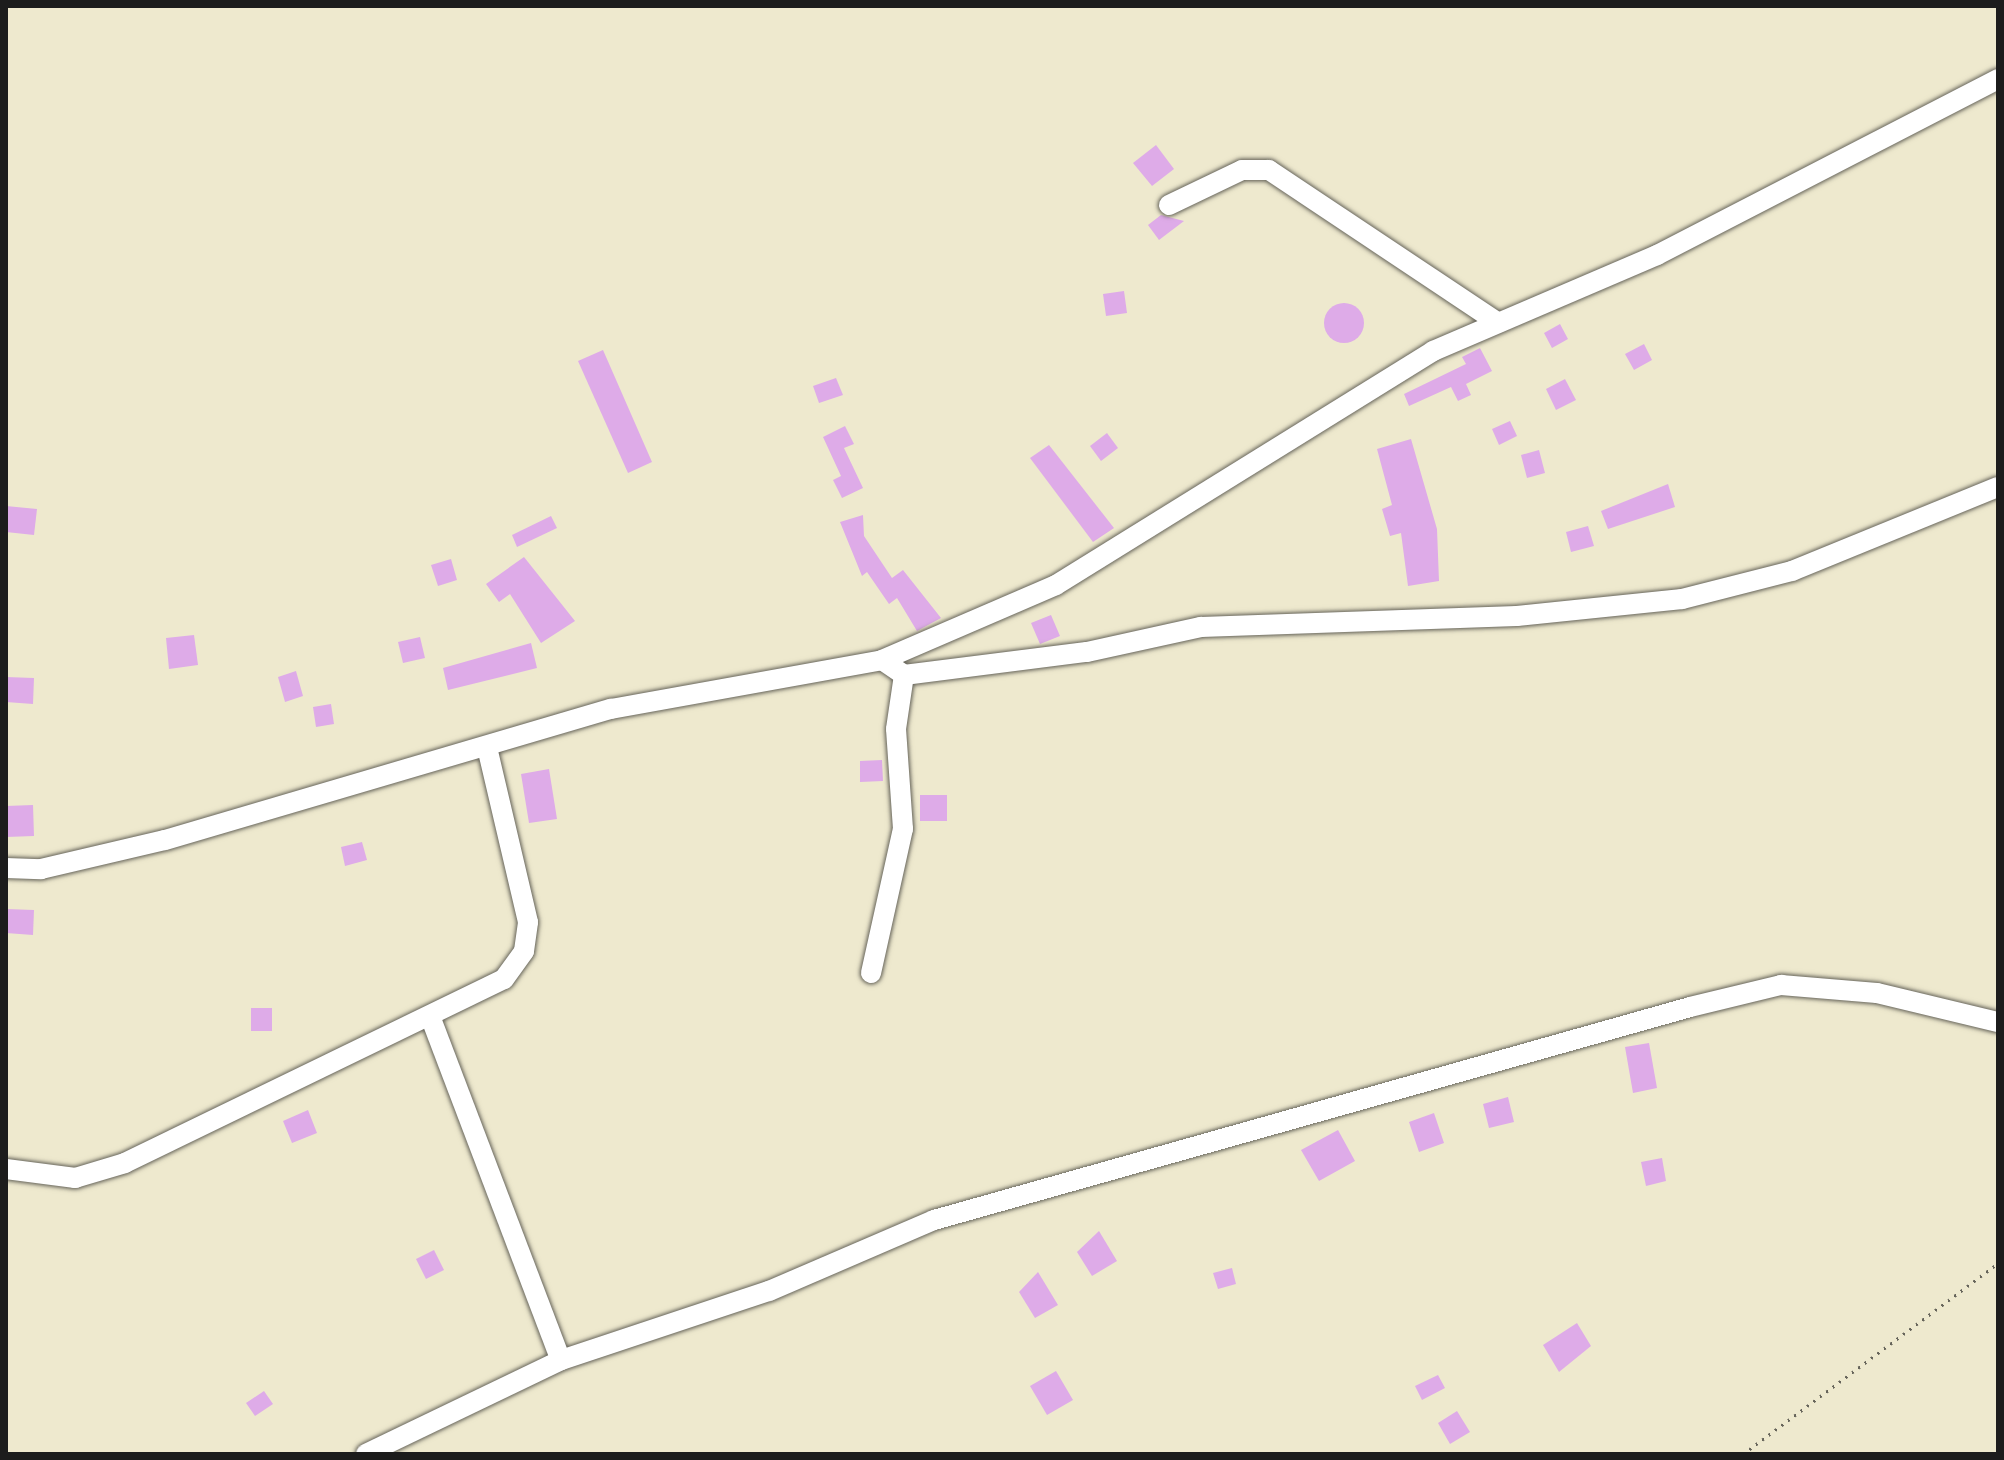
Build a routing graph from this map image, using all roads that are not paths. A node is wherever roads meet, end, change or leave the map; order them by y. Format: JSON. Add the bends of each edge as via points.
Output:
{"nodes":[{"id":1,"x":1998,"y":79,"type":"edge"},
{"id":2,"x":1169,"y":205,"type":"dead end"},
{"id":3,"x":1498,"y":323,"type":"junction"},
{"id":4,"x":1998,"y":487,"type":"edge"},
{"id":5,"x":882,"y":660,"type":"junction"},
{"id":6,"x":904,"y":675,"type":"junction"},
{"id":7,"x":487,"y":747,"type":"junction"},
{"id":8,"x":6,"y":868,"type":"edge"},
{"id":9,"x":871,"y":973,"type":"dead end"},
{"id":10,"x":430,"y":1016,"type":"junction"},
{"id":11,"x":1998,"y":1022,"type":"edge"},
{"id":12,"x":6,"y":1169,"type":"edge"},
{"id":13,"x":561,"y":1360,"type":"junction"},
{"id":14,"x":366,"y":1454,"type":"edge"}],
"edges":[{"from":1,"to":3,"type":"street","via":[[1657,255]]},
{"from":2,"to":3,"type":"street","via":[[1242,170],[1269,170]]},
{"from":3,"to":5,"type":"street","via":[[1433,351],[1056,585]]},
{"from":4,"to":6,"type":"street","via":[[1792,571],[1682,599],[1517,616],[1201,627],[1087,652]]},
{"from":5,"to":6,"type":"street"},
{"from":5,"to":7,"type":"street","via":[[611,709]]},
{"from":6,"to":9,"type":"street","via":[[896,729],[903,829]]},
{"from":7,"to":8,"type":"street","via":[[165,840],[41,869]]},
{"from":7,"to":10,"type":"street","via":[[528,922],[526,942],[504,979]]},
{"from":10,"to":12,"type":"street","via":[[125,1163],[75,1178]]},
{"from":10,"to":13,"type":"street"},
{"from":11,"to":13,"type":"street","via":[[1877,993],[1781,985],[934,1220],[769,1291]]},
{"from":13,"to":14,"type":"street"}]}
